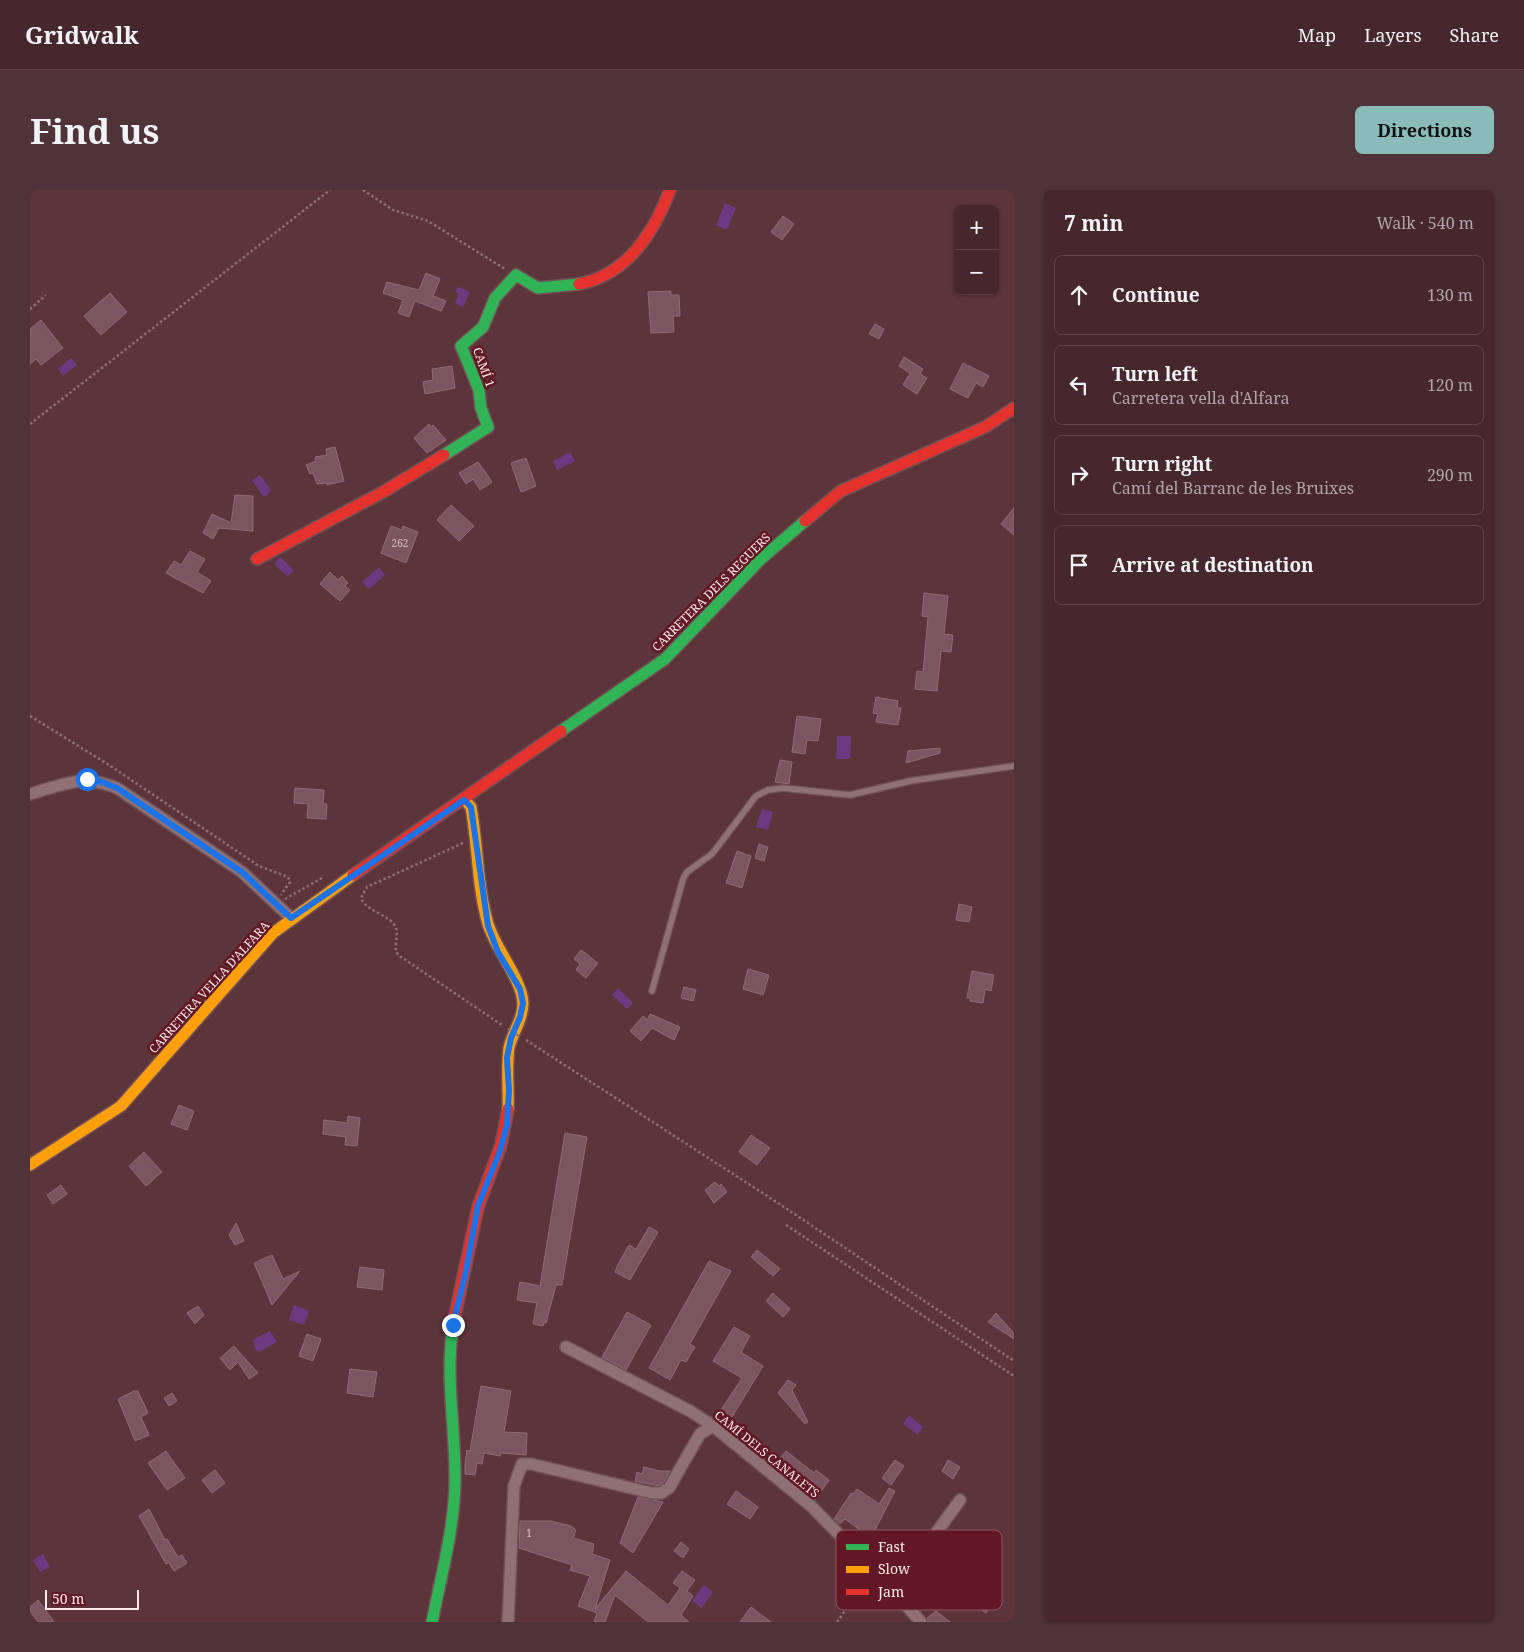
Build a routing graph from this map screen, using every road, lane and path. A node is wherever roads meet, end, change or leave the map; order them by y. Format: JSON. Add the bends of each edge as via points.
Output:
{"nodes":[{"id":1,"x":330,"y":190,"type":"edge"},
{"id":2,"x":363,"y":190,"type":"edge"},
{"id":3,"x":670,"y":190,"type":"edge"},
{"id":4,"x":516,"y":275,"type":"junction"},
{"id":5,"x":46,"y":295,"type":"dead end"},
{"id":6,"x":30,"y":308,"type":"edge"},
{"id":7,"x":1014,"y":408,"type":"edge"},
{"id":8,"x":30,"y":424,"type":"edge"},
{"id":9,"x":257,"y":559,"type":"dead end"},
{"id":10,"x":30,"y":716,"type":"edge"},
{"id":11,"x":1014,"y":766,"type":"edge"},
{"id":12,"x":30,"y":794,"type":"edge"},
{"id":13,"x":464,"y":800,"type":"junction"},
{"id":14,"x":246,"y":858,"type":"dead end"},
{"id":15,"x":291,"y":918,"type":"junction"},
{"id":16,"x":401,"y":957,"type":"dead end"},
{"id":17,"x":652,"y":991,"type":"dead end"},
{"id":18,"x":30,"y":1165,"type":"edge"},
{"id":19,"x":786,"y":1225,"type":"dead end"},
{"id":20,"x":566,"y":1347,"type":"dead end"},
{"id":21,"x":1014,"y":1361,"type":"edge"},
{"id":22,"x":1014,"y":1376,"type":"edge"},
{"id":23,"x":712,"y":1426,"type":"junction"},
{"id":24,"x":960,"y":1500,"type":"dead end"},
{"id":25,"x":938,"y":1530,"type":"edge"},
{"id":26,"x":836,"y":1531,"type":"edge"},
{"id":27,"x":846,"y":1610,"type":"edge"},
{"id":28,"x":911,"y":1610,"type":"edge"},
{"id":29,"x":432,"y":1622,"type":"edge"},
{"id":30,"x":508,"y":1622,"type":"edge"},
{"id":31,"x":837,"y":1622,"type":"edge"},
{"id":32,"x":921,"y":1622,"type":"edge"}],
"edges":[{"from":1,"to":8,"type":"path"},
{"from":2,"to":4,"type":"path","via":[[384,206],[428,222]]},
{"from":3,"to":4,"type":"street","via":[[653,227],[626,262],[594,282],[536,288]]},
{"from":4,"to":9,"type":"street","name":"CAMÍ 1","via":[[495,298],[483,327],[461,346],[479,390],[488,427],[383,492]]},
{"from":5,"to":6,"type":"path"},
{"from":7,"to":13,"type":"street","name":"CARRETERA DELS REGUERS","via":[[985,427],[841,491],[761,559],[665,658]]},
{"from":10,"to":14,"type":"path"},
{"from":11,"to":17,"type":"lane","via":[[910,781],[850,794],[783,788],[756,796],[712,854],[687,872],[683,879]]},
{"from":12,"to":15,"type":"street","via":[[87,779],[117,788],[242,872]]},
{"from":13,"to":15,"type":"street","name":"CARRETERA VELLA D'ALFARA"},
{"from":13,"to":29,"type":"street","via":[[471,807],[488,926],[498,952],[520,989],[523,1003],[507,1058],[507,1125],[478,1206],[453,1325],[450,1356],[455,1451],[454,1518]]},
{"from":15,"to":18,"type":"street","name":"CARRETERA VELLA D'ALFARA","via":[[273,933],[121,1106]]},
{"from":16,"to":21,"type":"path","bridge":true},
{"from":19,"to":22,"type":"path"},
{"from":20,"to":23,"type":"street","name":"CAMÍ DELS CANALETS","via":[[690,1410]]},
{"from":23,"to":26,"type":"street","name":"CAMÍ DELS CANALETS","via":[[811,1506]]},
{"from":23,"to":30,"type":"street","via":[[700,1434],[669,1488],[661,1493],[522,1464],[514,1486]]},
{"from":24,"to":25,"type":"street"},
{"from":27,"to":31,"type":"path"},
{"from":28,"to":32,"type":"street","name":"CAMÍ DELS CANALETS"}]}
